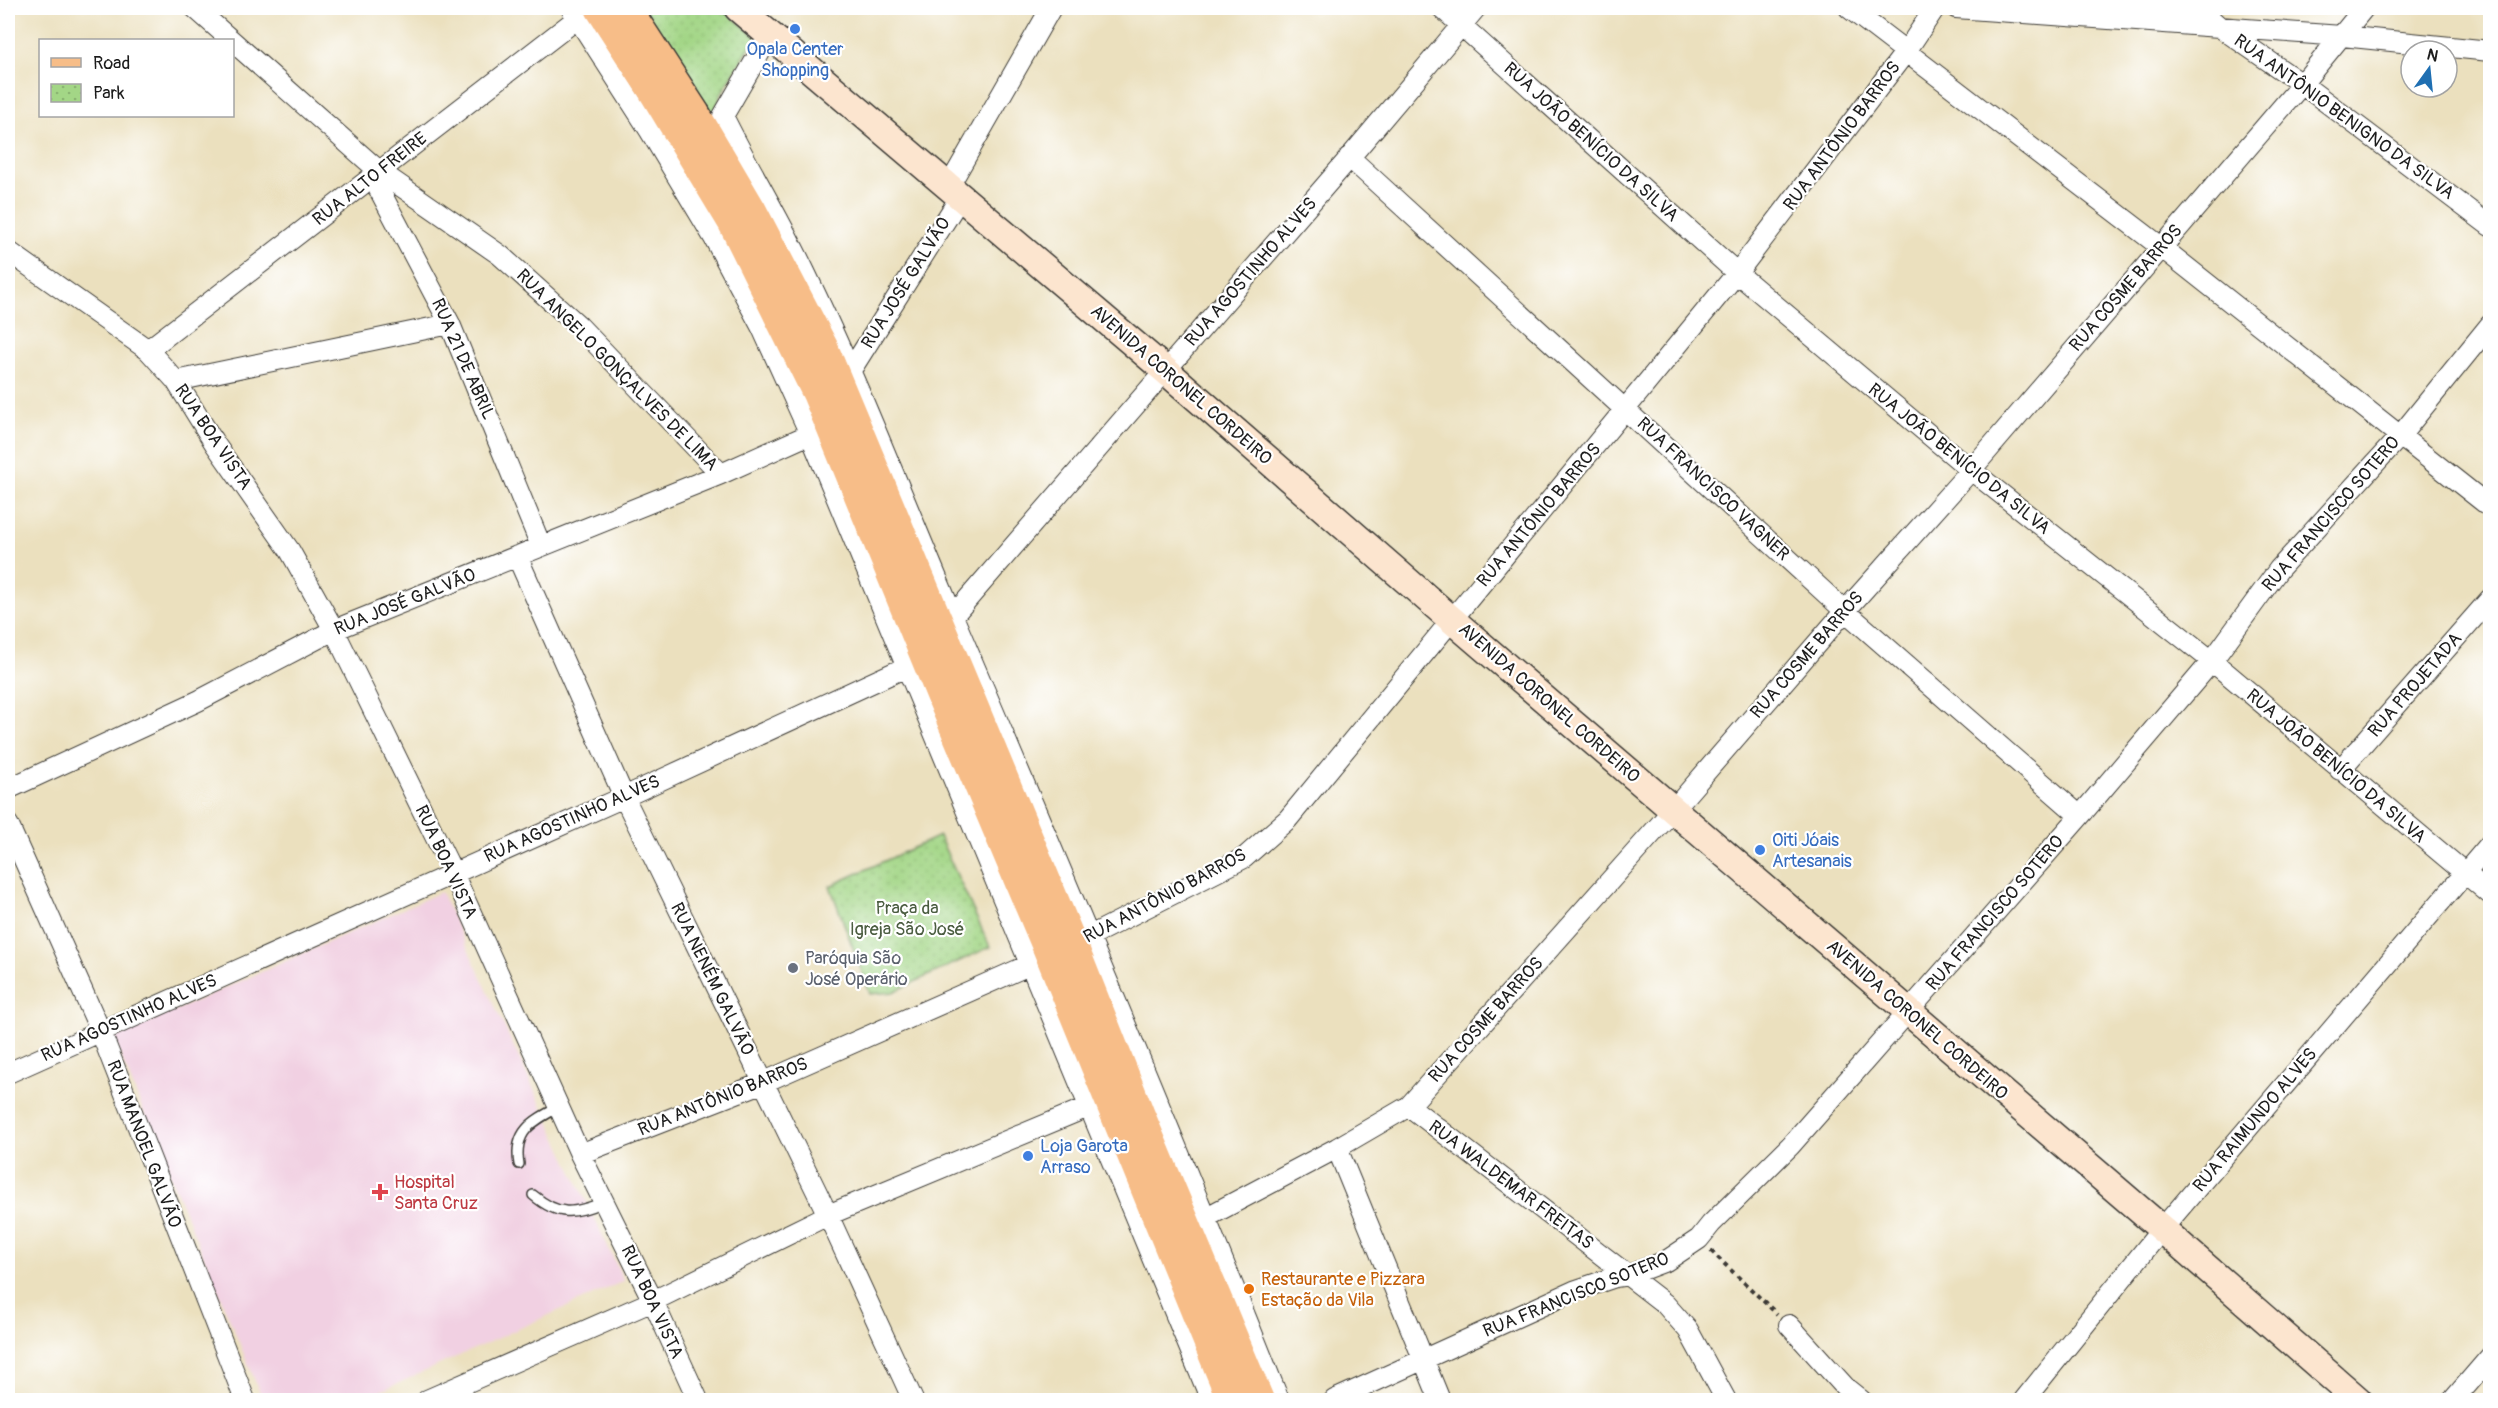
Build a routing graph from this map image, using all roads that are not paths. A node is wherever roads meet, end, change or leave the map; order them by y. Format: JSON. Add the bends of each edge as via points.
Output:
{"nodes":[{"id":1,"x":195,"y":8,"type":"edge"},
{"id":2,"x":626,"y":8,"type":"edge"},
{"id":3,"x":738,"y":8,"type":"edge"},
{"id":4,"x":1051,"y":8,"type":"edge"},
{"id":5,"x":1442,"y":8,"type":"edge"},
{"id":6,"x":1476,"y":8,"type":"edge"},
{"id":7,"x":1848,"y":8,"type":"edge"},
{"id":8,"x":1935,"y":8,"type":"edge"},
{"id":9,"x":1956,"y":8,"type":"edge"},
{"id":10,"x":2198,"y":8,"type":"edge"},
{"id":11,"x":2364,"y":8,"type":"edge"},
{"id":12,"x":585,"y":10,"type":"edge"},
{"id":13,"x":1461,"y":26,"type":"junction"},
{"id":14,"x":2222,"y":28,"type":"junction"},
{"id":15,"x":770,"y":35,"type":"junction"},
{"id":16,"x":2342,"y":36,"type":"junction"},
{"id":17,"x":229,"y":39,"type":"edge"},
{"id":18,"x":234,"y":44,"type":"edge"},
{"id":19,"x":1907,"y":50,"type":"junction"},
{"id":20,"x":2490,"y":51,"type":"edge"},
{"id":21,"x":2302,"y":84,"type":"junction"},
{"id":22,"x":1349,"y":158,"type":"junction"},
{"id":23,"x":376,"y":175,"type":"junction"},
{"id":24,"x":955,"y":191,"type":"junction"},
{"id":25,"x":741,"y":217,"type":"junction"},
{"id":26,"x":2490,"y":226,"type":"edge"},
{"id":27,"x":2161,"y":246,"type":"junction"},
{"id":28,"x":8,"y":251,"type":"edge"},
{"id":29,"x":1737,"y":273,"type":"junction"},
{"id":30,"x":450,"y":324,"type":"junction"},
{"id":31,"x":2490,"y":325,"type":"edge"},
{"id":32,"x":148,"y":350,"type":"junction"},
{"id":33,"x":851,"y":370,"type":"junction"},
{"id":34,"x":1166,"y":371,"type":"junction"},
{"id":35,"x":176,"y":381,"type":"junction"},
{"id":36,"x":1627,"y":409,"type":"junction"},
{"id":37,"x":810,"y":434,"type":"junction"},
{"id":38,"x":2400,"y":436,"type":"junction"},
{"id":39,"x":1971,"y":470,"type":"junction"},
{"id":40,"x":721,"y":474,"type":"junction"},
{"id":41,"x":2490,"y":507,"type":"edge"},
{"id":42,"x":541,"y":546,"type":"junction"},
{"id":43,"x":517,"y":556,"type":"junction"},
{"id":44,"x":2490,"y":599,"type":"edge"},
{"id":45,"x":1845,"y":611,"type":"junction"},
{"id":46,"x":953,"y":616,"type":"junction"},
{"id":47,"x":1452,"y":620,"type":"junction"},
{"id":48,"x":334,"y":630,"type":"junction"},
{"id":49,"x":2211,"y":661,"type":"junction"},
{"id":50,"x":906,"y":667,"type":"junction"},
{"id":51,"x":958,"y":701,"type":"junction"},
{"id":52,"x":2340,"y":770,"type":"junction"},
{"id":53,"x":8,"y":789,"type":"edge"},
{"id":54,"x":624,"y":797,"type":"junction"},
{"id":55,"x":1673,"y":810,"type":"junction"},
{"id":56,"x":2080,"y":816,"type":"junction"},
{"id":57,"x":8,"y":824,"type":"edge"},
{"id":58,"x":2490,"y":844,"type":"edge"},
{"id":59,"x":453,"y":873,"type":"junction"},
{"id":60,"x":2464,"y":873,"type":"junction"},
{"id":61,"x":2490,"y":894,"type":"edge"},
{"id":62,"x":1081,"y":940,"type":"junction"},
{"id":63,"x":1029,"y":965,"type":"junction"},
{"id":64,"x":1908,"y":1013,"type":"junction"},
{"id":65,"x":100,"y":1030,"type":"junction"},
{"id":66,"x":8,"y":1073,"type":"edge"},
{"id":67,"x":762,"y":1083,"type":"junction"},
{"id":68,"x":1409,"y":1106,"type":"junction"},
{"id":69,"x":559,"y":1107,"type":"junction"},
{"id":70,"x":1126,"y":1114,"type":"junction"},
{"id":71,"x":1337,"y":1148,"type":"junction"},
{"id":72,"x":580,"y":1154,"type":"junction"},
{"id":73,"x":519,"y":1164,"type":"dead end"},
{"id":74,"x":533,"y":1195,"type":"dead end"},
{"id":75,"x":604,"y":1202,"type":"junction"},
{"id":76,"x":828,"y":1215,"type":"junction"},
{"id":77,"x":1197,"y":1222,"type":"junction"},
{"id":78,"x":2162,"y":1229,"type":"junction"},
{"id":79,"x":1629,"y":1275,"type":"junction"},
{"id":80,"x":653,"y":1301,"type":"junction"},
{"id":81,"x":1789,"y":1325,"type":"road end"},
{"id":82,"x":2490,"y":1357,"type":"edge"},
{"id":83,"x":1424,"y":1359,"type":"junction"},
{"id":84,"x":245,"y":1401,"type":"edge"},
{"id":85,"x":426,"y":1401,"type":"edge"},
{"id":86,"x":698,"y":1401,"type":"edge"},
{"id":87,"x":913,"y":1401,"type":"edge"},
{"id":88,"x":1211,"y":1401,"type":"edge"},
{"id":89,"x":1232,"y":1401,"type":"edge"},
{"id":90,"x":1259,"y":1401,"type":"edge"},
{"id":91,"x":1279,"y":1401,"type":"edge"},
{"id":92,"x":1334,"y":1401,"type":"edge"},
{"id":93,"x":1440,"y":1401,"type":"edge"},
{"id":94,"x":1726,"y":1401,"type":"edge"},
{"id":95,"x":1861,"y":1401,"type":"edge"},
{"id":96,"x":2024,"y":1401,"type":"edge"},
{"id":97,"x":2358,"y":1401,"type":"edge"},
{"id":98,"x":2453,"y":1401,"type":"edge"}],
"edges":[{"from":1,"to":17,"type":"street","name":"RUA ANGELO GONÇALVES DE LIMA"},
{"from":2,"to":25,"type":"main road","via":[[678,88]]},
{"from":3,"to":15,"type":"street","name":"AVENIDA CORONEL CORDEIRO"},
{"from":4,"to":24,"type":"street","name":"RUA JOSÉ GALVÃO"},
{"from":5,"to":13,"type":"street","name":"RUA JOÃO BENÍCIO DA SILVA"},
{"from":6,"to":13,"type":"street","name":"RUA AGOSTINHO ALVES"},
{"from":7,"to":19,"type":"street"},
{"from":8,"to":19,"type":"street","name":"RUA ANTÔNIO BARROS"},
{"from":9,"to":14,"type":"street"},
{"from":10,"to":14,"type":"street","name":"RUA ANTÔNIO BENIGNO DA SILVA"},
{"from":11,"to":16,"type":"street","name":"RUA COSME BARROS"},
{"from":12,"to":23,"type":"street","name":"RUA ALTO FREIRE"},
{"from":12,"to":25,"type":"main road","via":[[651,87]]},
{"from":13,"to":22,"type":"street","name":"RUA AGOSTINHO ALVES"},
{"from":13,"to":29,"type":"street","name":"RUA JOÃO BENÍCIO DA SILVA"},
{"from":14,"to":16,"type":"street"},
{"from":14,"to":21,"type":"street","name":"RUA ANTÔNIO BENIGNO DA SILVA"},
{"from":15,"to":24,"type":"street","name":"AVENIDA CORONEL CORDEIRO"},
{"from":15,"to":25,"type":"street","via":[[723,116]]},
{"from":16,"to":20,"type":"street"},
{"from":16,"to":21,"type":"street","name":"RUA COSME BARROS"},
{"from":18,"to":23,"type":"street","name":"RUA ANGELO GONÇALVES DE LIMA"},
{"from":19,"to":27,"type":"street"},
{"from":19,"to":29,"type":"street","name":"RUA ANTÔNIO BARROS"},
{"from":21,"to":26,"type":"street","name":"RUA ANTÔNIO BENIGNO DA SILVA"},
{"from":21,"to":27,"type":"street","name":"RUA COSME BARROS"},
{"from":22,"to":34,"type":"street","name":"RUA AGOSTINHO ALVES"},
{"from":22,"to":36,"type":"street","name":"RUA FRANCISCO VAGNER"},
{"from":23,"to":30,"type":"street","name":"RUA 21 DE ABRIL"},
{"from":23,"to":32,"type":"street","name":"RUA ALTO FREIRE"},
{"from":23,"to":40,"type":"street","name":"RUA ANGELO GONÇALVES DE LIMA","via":[[500,255],[579,326]]},
{"from":24,"to":33,"type":"street","name":"RUA JOSÉ GALVÃO"},
{"from":24,"to":34,"type":"street","name":"AVENIDA CORONEL CORDEIRO"},
{"from":25,"to":33,"type":"street","via":[[804,269]]},
{"from":25,"to":37,"type":"street","via":[[762,328]]},
{"from":25,"to":51,"type":"main road"},
{"from":27,"to":38,"type":"street"},
{"from":27,"to":39,"type":"street","name":"RUA COSME BARROS"},
{"from":28,"to":32,"type":"street","name":"RUA BOA VISTA"},
{"from":29,"to":36,"type":"street","name":"RUA ANTÔNIO BARROS"},
{"from":29,"to":39,"type":"street","name":"RUA JOÃO BENÍCIO DA SILVA"},
{"from":30,"to":35,"type":"street"},
{"from":30,"to":42,"type":"street","name":"RUA 21 DE ABRIL"},
{"from":31,"to":38,"type":"street","name":"RUA FRANCISCO SOTERO"},
{"from":32,"to":35,"type":"street","name":"RUA BOA VISTA"},
{"from":33,"to":46,"type":"street"},
{"from":34,"to":46,"type":"street","name":"RUA AGOSTINHO ALVES"},
{"from":34,"to":47,"type":"street","name":"AVENIDA CORONEL CORDEIRO"},
{"from":35,"to":48,"type":"street","name":"RUA BOA VISTA","via":[[290,550]]},
{"from":36,"to":45,"type":"street","name":"RUA FRANCISCO VAGNER"},
{"from":36,"to":47,"type":"street","name":"RUA ANTÔNIO BARROS"},
{"from":37,"to":40,"type":"street","name":"RUA JOSÉ GALVÃO"},
{"from":37,"to":50,"type":"street"},
{"from":38,"to":41,"type":"street"},
{"from":38,"to":49,"type":"street","name":"RUA FRANCISCO SOTERO","via":[[2279,569]]},
{"from":39,"to":45,"type":"street","name":"RUA COSME BARROS"},
{"from":39,"to":49,"type":"street","name":"RUA JOÃO BENÍCIO DA SILVA"},
{"from":40,"to":42,"type":"street","name":"RUA JOSÉ GALVÃO"},
{"from":42,"to":43,"type":"street","name":"RUA JOSÉ GALVÃO"},
{"from":43,"to":48,"type":"street","name":"RUA JOSÉ GALVÃO"},
{"from":43,"to":54,"type":"street","name":"RUA NENÉM GALVÃO"},
{"from":44,"to":52,"type":"street","name":"RUA PROJETADA"},
{"from":45,"to":55,"type":"street","name":"RUA COSME BARROS"},
{"from":45,"to":56,"type":"street","name":"RUA FRANCISCO VAGNER"},
{"from":46,"to":62,"type":"street"},
{"from":47,"to":55,"type":"street","name":"AVENIDA CORONEL CORDEIRO"},
{"from":47,"to":62,"type":"street","name":"RUA ANTÔNIO BARROS","via":[[1288,819],[1244,858]]},
{"from":48,"to":53,"type":"street","name":"RUA JOSÉ GALVÃO","via":[[198,701]]},
{"from":48,"to":59,"type":"street","name":"RUA BOA VISTA"},
{"from":49,"to":52,"type":"street","name":"RUA JOÃO BENÍCIO DA SILVA"},
{"from":49,"to":56,"type":"street","name":"RUA FRANCISCO SOTERO"},
{"from":50,"to":54,"type":"street","name":"RUA AGOSTINHO ALVES"},
{"from":50,"to":63,"type":"street"},
{"from":51,"to":62,"type":"main road"},
{"from":51,"to":70,"type":"main road","via":[[1046,942]]},
{"from":52,"to":60,"type":"street","name":"RUA JOÃO BENÍCIO DA SILVA"},
{"from":54,"to":59,"type":"street","name":"RUA AGOSTINHO ALVES"},
{"from":54,"to":67,"type":"street","name":"RUA NENÉM GALVÃO"},
{"from":55,"to":64,"type":"street","name":"AVENIDA CORONEL CORDEIRO"},
{"from":55,"to":68,"type":"street","name":"RUA COSME BARROS"},
{"from":56,"to":64,"type":"street","name":"RUA FRANCISCO SOTERO"},
{"from":57,"to":65,"type":"street","name":"RUA MANOEL GALVÃO"},
{"from":58,"to":60,"type":"street","name":"RUA RAIMUNDO ALVES"},
{"from":59,"to":65,"type":"street","name":"RUA AGOSTINHO ALVES"},
{"from":59,"to":69,"type":"street","name":"RUA BOA VISTA"},
{"from":60,"to":61,"type":"street","name":"RUA JOÃO BENÍCIO DA SILVA"},
{"from":60,"to":78,"type":"street","name":"RUA RAIMUNDO ALVES"},
{"from":62,"to":70,"type":"main road"},
{"from":63,"to":67,"type":"street","name":"RUA ANTÔNIO BARROS"},
{"from":63,"to":70,"type":"street"},
{"from":64,"to":78,"type":"street","name":"AVENIDA CORONEL CORDEIRO"},
{"from":64,"to":79,"type":"street","name":"RUA FRANCISCO SOTERO","via":[[1790,1146],[1699,1239],[1666,1261]]},
{"from":65,"to":66,"type":"street","name":"RUA AGOSTINHO ALVES"},
{"from":65,"to":84,"type":"street","name":"RUA MANOEL GALVÃO"},
{"from":67,"to":72,"type":"street","name":"RUA ANTÔNIO BARROS"},
{"from":67,"to":76,"type":"street","name":"RUA NENÉM GALVÃO"},
{"from":68,"to":71,"type":"street","name":"RUA COSME BARROS"},
{"from":68,"to":79,"type":"street","name":"RUA WALDEMAR FREITAS"},
{"from":69,"to":72,"type":"street","name":"RUA BOA VISTA"},
{"from":69,"to":73,"type":"lane","via":[[534,1120],[523,1133],[516,1148]]},
{"from":70,"to":76,"type":"street"},
{"from":70,"to":77,"type":"main road"},
{"from":70,"to":88,"type":"street"},
{"from":70,"to":89,"type":"main road"},
{"from":71,"to":77,"type":"street","name":"RUA COSME BARROS"},
{"from":71,"to":83,"type":"street"},
{"from":72,"to":75,"type":"street","name":"RUA BOA VISTA"},
{"from":74,"to":75,"type":"lane","via":[[548,1207],[565,1211],[583,1210]]},
{"from":75,"to":80,"type":"street","name":"RUA BOA VISTA"},
{"from":76,"to":80,"type":"street"},
{"from":76,"to":87,"type":"street","name":"RUA NENÉM GALVÃO"},
{"from":77,"to":90,"type":"main road"},
{"from":77,"to":91,"type":"street"},
{"from":78,"to":96,"type":"street","name":"RUA RAIMUNDO ALVES"},
{"from":78,"to":97,"type":"street","name":"AVENIDA CORONEL CORDEIRO"},
{"from":79,"to":83,"type":"street","name":"RUA FRANCISCO SOTERO","via":[[1574,1291]]},
{"from":79,"to":94,"type":"street","name":"RUA WALDEMAR FREITAS","via":[[1665,1304],[1688,1330]]},
{"from":80,"to":85,"type":"street"},
{"from":80,"to":86,"type":"street","name":"RUA BOA VISTA"},
{"from":81,"to":95,"type":"street"},
{"from":82,"to":98,"type":"street"},
{"from":83,"to":92,"type":"street","name":"RUA FRANCISCO SOTERO"},
{"from":83,"to":93,"type":"street"}]}
